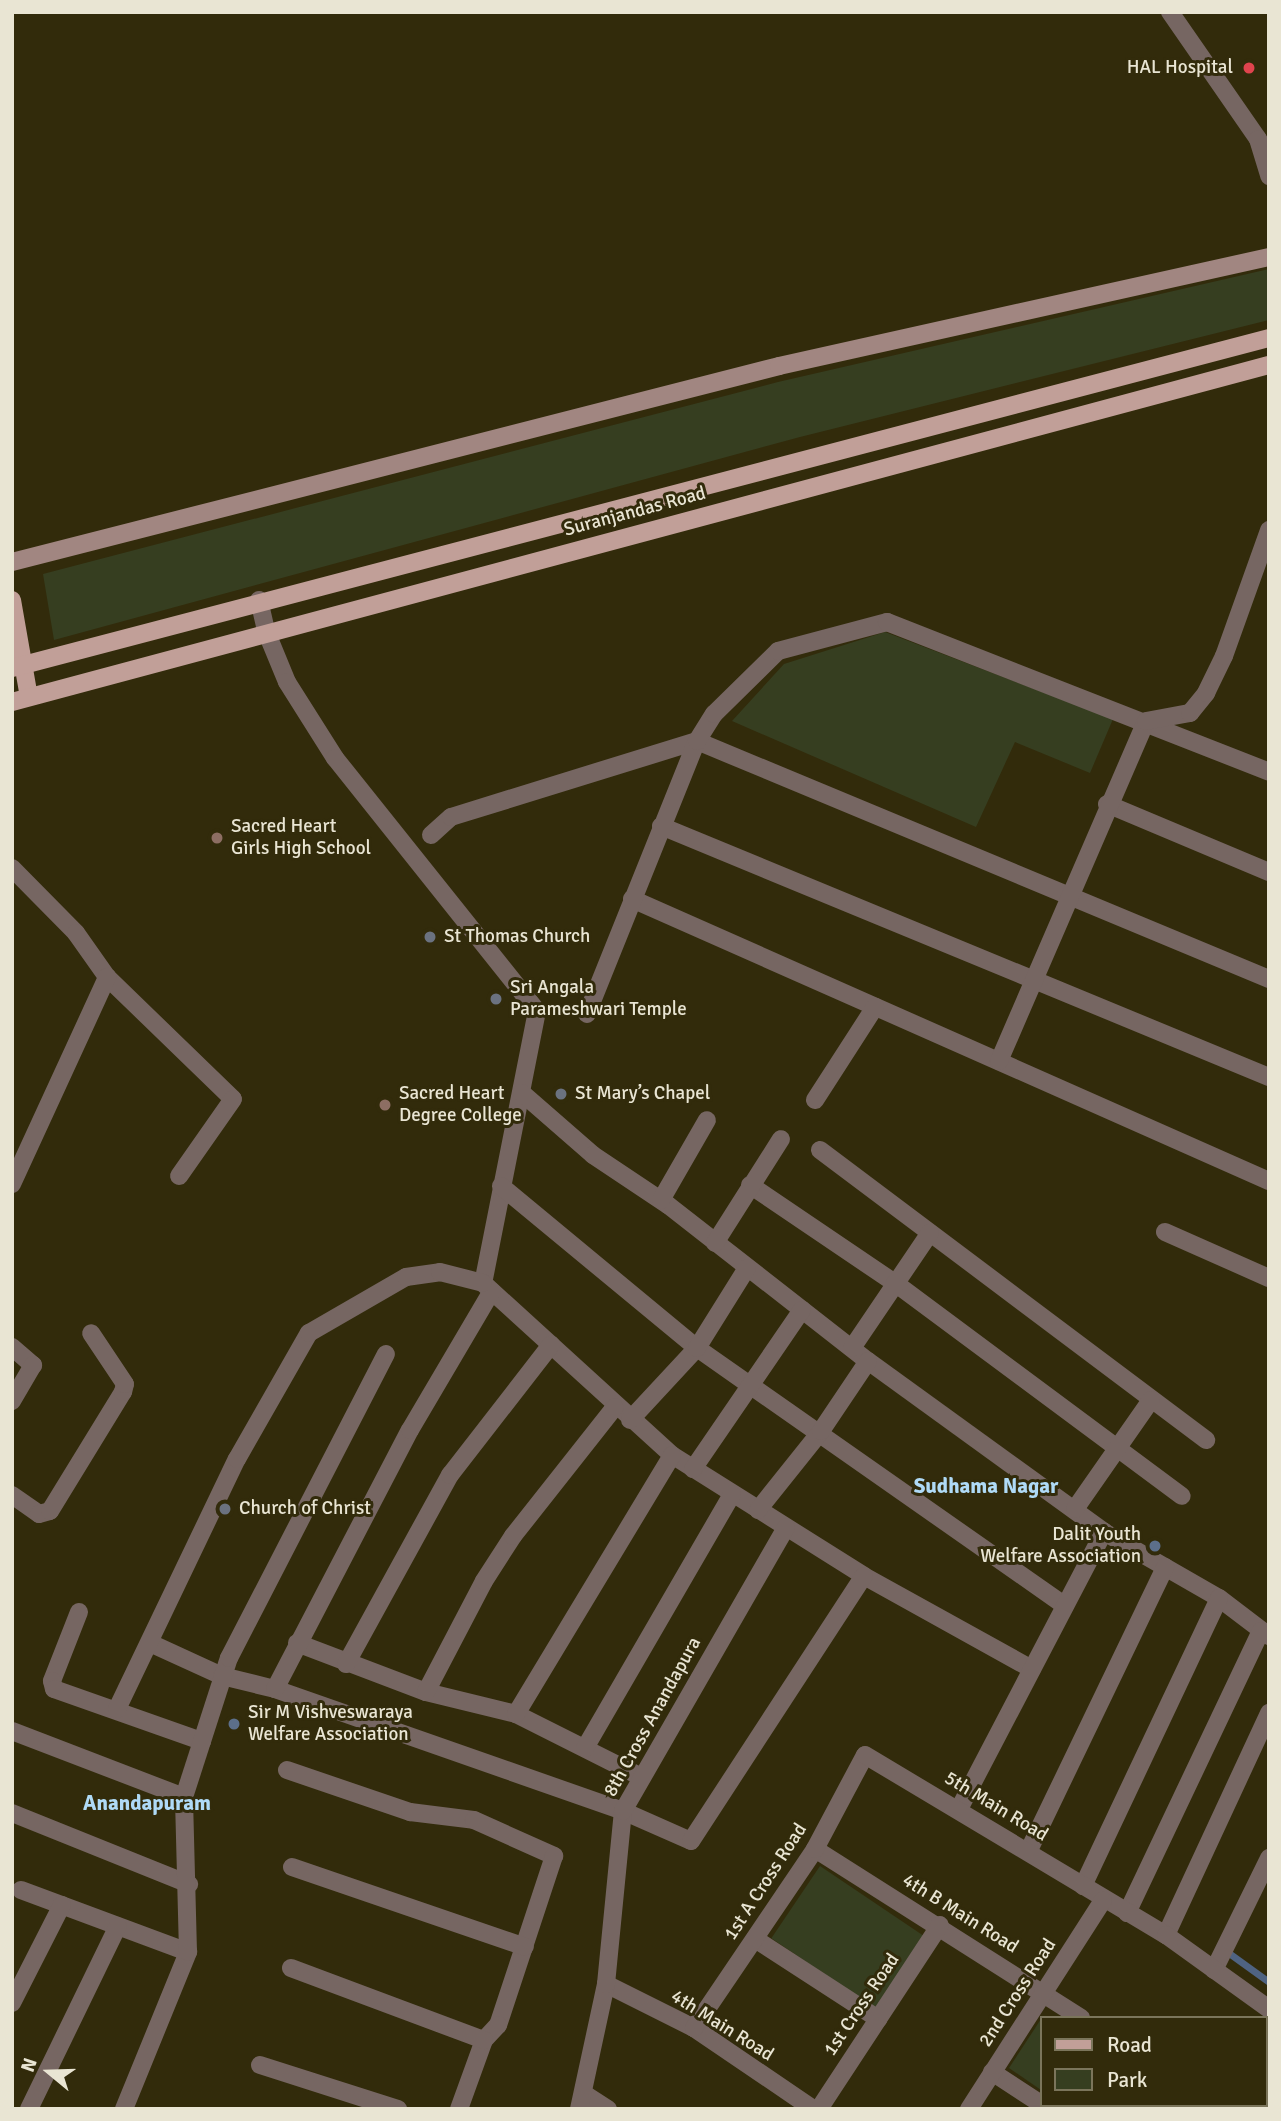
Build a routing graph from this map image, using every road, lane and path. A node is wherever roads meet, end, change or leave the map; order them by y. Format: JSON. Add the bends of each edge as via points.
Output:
{"nodes":[{"id":1,"x":1170,"y":12,"type":"edge"},
{"id":2,"x":1269,"y":176,"type":"edge"},
{"id":3,"x":1269,"y":257,"type":"edge"},
{"id":4,"x":1269,"y":338,"type":"edge"},
{"id":5,"x":1269,"y":365,"type":"edge"},
{"id":6,"x":1269,"y":530,"type":"edge"},
{"id":7,"x":12,"y":562,"type":"edge"},
{"id":8,"x":12,"y":600,"type":"edge"},
{"id":9,"x":259,"y":600,"type":"junction"},
{"id":10,"x":266,"y":631,"type":"junction"},
{"id":11,"x":19,"y":666,"type":"edge"},
{"id":12,"x":21,"y":700,"type":"edge"},
{"id":13,"x":1146,"y":720,"type":"junction"},
{"id":14,"x":697,"y":741,"type":"junction"},
{"id":15,"x":1269,"y":772,"type":"edge"},
{"id":16,"x":1107,"y":804,"type":"junction"},
{"id":17,"x":661,"y":826,"type":"junction"},
{"id":18,"x":431,"y":835,"type":"dead end"},
{"id":19,"x":13,"y":871,"type":"edge"},
{"id":20,"x":1269,"y":872,"type":"edge"},
{"id":21,"x":1068,"y":895,"type":"junction"},
{"id":22,"x":632,"y":899,"type":"junction"},
{"id":23,"x":107,"y":977,"type":"junction"},
{"id":24,"x":1033,"y":979,"type":"junction"},
{"id":25,"x":1269,"y":979,"type":"edge"},
{"id":26,"x":876,"y":1007,"type":"junction"},
{"id":27,"x":587,"y":1014,"type":"dead end"},
{"id":28,"x":999,"y":1061,"type":"junction"},
{"id":29,"x":1269,"y":1077,"type":"edge"},
{"id":30,"x":522,"y":1093,"type":"junction"},
{"id":31,"x":816,"y":1100,"type":"dead end"},
{"id":32,"x":707,"y":1120,"type":"dead end"},
{"id":33,"x":781,"y":1139,"type":"dead end"},
{"id":34,"x":820,"y":1150,"type":"dead end"},
{"id":35,"x":178,"y":1176,"type":"dead end"},
{"id":36,"x":1269,"y":1181,"type":"edge"},
{"id":37,"x":12,"y":1184,"type":"edge"},
{"id":38,"x":501,"y":1185,"type":"junction"},
{"id":39,"x":750,"y":1185,"type":"junction"},
{"id":40,"x":661,"y":1200,"type":"junction"},
{"id":41,"x":1165,"y":1232,"type":"dead end"},
{"id":42,"x":930,"y":1233,"type":"junction"},
{"id":43,"x":715,"y":1242,"type":"junction"},
{"id":44,"x":747,"y":1268,"type":"junction"},
{"id":45,"x":1269,"y":1278,"type":"edge"},
{"id":46,"x":895,"y":1283,"type":"junction"},
{"id":47,"x":488,"y":1287,"type":"junction"},
{"id":48,"x":802,"y":1310,"type":"junction"},
{"id":49,"x":91,"y":1333,"type":"dead end"},
{"id":50,"x":551,"y":1345,"type":"junction"},
{"id":51,"x":12,"y":1347,"type":"edge"},
{"id":52,"x":697,"y":1348,"type":"junction"},
{"id":53,"x":852,"y":1348,"type":"junction"},
{"id":54,"x":386,"y":1354,"type":"dead end"},
{"id":55,"x":867,"y":1362,"type":"junction"},
{"id":56,"x":751,"y":1386,"type":"junction"},
{"id":57,"x":1151,"y":1400,"type":"junction"},
{"id":58,"x":12,"y":1401,"type":"edge"},
{"id":59,"x":615,"y":1408,"type":"junction"},
{"id":60,"x":630,"y":1420,"type":"junction"},
{"id":61,"x":821,"y":1431,"type":"junction"},
{"id":62,"x":1206,"y":1440,"type":"dead end"},
{"id":63,"x":1116,"y":1450,"type":"junction"},
{"id":64,"x":672,"y":1455,"type":"junction"},
{"id":65,"x":693,"y":1469,"type":"junction"},
{"id":66,"x":732,"y":1494,"type":"junction"},
{"id":67,"x":12,"y":1495,"type":"edge"},
{"id":68,"x":1182,"y":1496,"type":"dead end"},
{"id":69,"x":1075,"y":1509,"type":"junction"},
{"id":70,"x":758,"y":1510,"type":"junction"},
{"id":71,"x":786,"y":1528,"type":"junction"},
{"id":72,"x":1104,"y":1532,"type":"junction"},
{"id":73,"x":1165,"y":1567,"type":"junction"},
{"id":74,"x":863,"y":1576,"type":"junction"},
{"id":75,"x":1219,"y":1598,"type":"junction"},
{"id":76,"x":1065,"y":1606,"type":"junction"},
{"id":77,"x":79,"y":1612,"type":"dead end"},
{"id":78,"x":1265,"y":1633,"type":"edge"},
{"id":79,"x":150,"y":1643,"type":"junction"},
{"id":80,"x":297,"y":1643,"type":"junction"},
{"id":81,"x":346,"y":1664,"type":"junction"},
{"id":82,"x":1032,"y":1669,"type":"junction"},
{"id":83,"x":222,"y":1676,"type":"junction"},
{"id":84,"x":275,"y":1689,"type":"junction"},
{"id":85,"x":426,"y":1692,"type":"junction"},
{"id":86,"x":117,"y":1709,"type":"junction"},
{"id":87,"x":1269,"y":1713,"type":"edge"},
{"id":88,"x":516,"y":1714,"type":"junction"},
{"id":89,"x":12,"y":1731,"type":"edge"},
{"id":90,"x":202,"y":1741,"type":"junction"},
{"id":91,"x":585,"y":1748,"type":"junction"},
{"id":92,"x":865,"y":1755,"type":"joint"},
{"id":93,"x":287,"y":1770,"type":"dead end"},
{"id":94,"x":641,"y":1777,"type":"junction"},
{"id":95,"x":184,"y":1797,"type":"junction"},
{"id":96,"x":959,"y":1809,"type":"junction"},
{"id":97,"x":623,"y":1811,"type":"junction"},
{"id":98,"x":12,"y":1813,"type":"edge"},
{"id":99,"x":815,"y":1849,"type":"junction"},
{"id":100,"x":1028,"y":1850,"type":"junction"},
{"id":101,"x":1269,"y":1857,"type":"edge"},
{"id":102,"x":292,"y":1867,"type":"dead end"},
{"id":103,"x":189,"y":1884,"type":"junction"},
{"id":104,"x":1083,"y":1886,"type":"junction"},
{"id":105,"x":21,"y":1890,"type":"dead end"},
{"id":106,"x":1103,"y":1900,"type":"junction"},
{"id":107,"x":62,"y":1905,"type":"junction"},
{"id":108,"x":1127,"y":1913,"type":"junction"},
{"id":109,"x":118,"y":1926,"type":"junction"},
{"id":110,"x":940,"y":1926,"type":"junction"},
{"id":111,"x":1166,"y":1935,"type":"junction"},
{"id":112,"x":755,"y":1939,"type":"junction"},
{"id":113,"x":525,"y":1947,"type":"junction"},
{"id":114,"x":188,"y":1952,"type":"junction"},
{"id":115,"x":291,"y":1968,"type":"dead end"},
{"id":116,"x":1214,"y":1970,"type":"junction"},
{"id":117,"x":606,"y":1984,"type":"junction"},
{"id":118,"x":1043,"y":1992,"type":"junction"},
{"id":119,"x":12,"y":2003,"type":"edge"},
{"id":120,"x":1269,"y":2009,"type":"edge"},
{"id":121,"x":1078,"y":2016,"type":"edge"},
{"id":122,"x":878,"y":2018,"type":"junction"},
{"id":123,"x":694,"y":2028,"type":"junction"},
{"id":124,"x":484,"y":2040,"type":"junction"},
{"id":125,"x":260,"y":2065,"type":"dead end"},
{"id":126,"x":992,"y":2072,"type":"junction"},
{"id":127,"x":581,"y":2101,"type":"edge"},
{"id":128,"x":1040,"y":2104,"type":"edge"},
{"id":129,"x":29,"y":2109,"type":"edge"},
{"id":130,"x":124,"y":2109,"type":"edge"},
{"id":131,"x":398,"y":2109,"type":"edge"},
{"id":132,"x":459,"y":2109,"type":"edge"},
{"id":133,"x":608,"y":2109,"type":"edge"},
{"id":134,"x":813,"y":2109,"type":"edge"},
{"id":135,"x":819,"y":2109,"type":"edge"},
{"id":136,"x":969,"y":2109,"type":"edge"}],
"edges":[{"from":1,"to":2,"type":"street","via":[[1258,139]]},
{"from":3,"to":7,"type":"street","via":[[779,366]]},
{"from":4,"to":9,"type":"main road","name":"Suranjandas Road"},
{"from":5,"to":10,"type":"main road","name":"Suranjandas Road"},
{"from":6,"to":13,"type":"street","via":[[1206,693],[1191,713]]},
{"from":8,"to":11,"type":"main road"},
{"from":9,"to":10,"type":"street"},
{"from":9,"to":11,"type":"main road","name":"Suranjandas Road"},
{"from":10,"to":12,"type":"main road","name":"Suranjandas Road"},
{"from":10,"to":30,"type":"street","via":[[287,682],[335,758],[537,1011]]},
{"from":11,"to":12,"type":"main road"},
{"from":13,"to":14,"type":"street","via":[[887,622],[778,651],[714,714]]},
{"from":13,"to":15,"type":"street"},
{"from":13,"to":16,"type":"street"},
{"from":14,"to":17,"type":"street"},
{"from":14,"to":18,"type":"street","via":[[451,817]]},
{"from":14,"to":21,"type":"street"},
{"from":16,"to":20,"type":"street"},
{"from":16,"to":21,"type":"street"},
{"from":17,"to":22,"type":"street"},
{"from":17,"to":24,"type":"street"},
{"from":19,"to":23,"type":"street","via":[[76,933]]},
{"from":21,"to":24,"type":"street"},
{"from":21,"to":25,"type":"street"},
{"from":22,"to":26,"type":"street"},
{"from":22,"to":27,"type":"street"},
{"from":23,"to":35,"type":"street","via":[[233,1099]]},
{"from":23,"to":37,"type":"street"},
{"from":24,"to":28,"type":"street"},
{"from":24,"to":29,"type":"street"},
{"from":26,"to":28,"type":"street"},
{"from":26,"to":31,"type":"street"},
{"from":28,"to":36,"type":"street"},
{"from":30,"to":38,"type":"street"},
{"from":30,"to":40,"type":"street","via":[[593,1154]]},
{"from":32,"to":40,"type":"street"},
{"from":33,"to":39,"type":"street"},
{"from":34,"to":42,"type":"street"},
{"from":38,"to":47,"type":"street"},
{"from":38,"to":52,"type":"street"},
{"from":39,"to":43,"type":"street"},
{"from":39,"to":46,"type":"street"},
{"from":40,"to":43,"type":"street"},
{"from":41,"to":45,"type":"street"},
{"from":42,"to":46,"type":"street"},
{"from":42,"to":57,"type":"street"},
{"from":43,"to":44,"type":"street"},
{"from":44,"to":48,"type":"street"},
{"from":44,"to":52,"type":"street"},
{"from":46,"to":53,"type":"street"},
{"from":46,"to":63,"type":"street"},
{"from":47,"to":50,"type":"street"},
{"from":47,"to":79,"type":"street","via":[[440,1272],[406,1278],[309,1334],[237,1459]]},
{"from":47,"to":80,"type":"street"},
{"from":48,"to":53,"type":"street"},
{"from":48,"to":56,"type":"street"},
{"from":49,"to":67,"type":"street","via":[[125,1384],[123,1392],[50,1511],[39,1514]]},
{"from":50,"to":59,"type":"street"},
{"from":50,"to":81,"type":"street","via":[[450,1475]]},
{"from":51,"to":58,"type":"street","via":[[33,1365]]},
{"from":52,"to":56,"type":"street"},
{"from":52,"to":60,"type":"street"},
{"from":53,"to":55,"type":"street"},
{"from":54,"to":83,"type":"street","via":[[242,1628]]},
{"from":55,"to":61,"type":"street"},
{"from":55,"to":69,"type":"street"},
{"from":56,"to":61,"type":"street"},
{"from":56,"to":65,"type":"street"},
{"from":57,"to":62,"type":"street"},
{"from":57,"to":63,"type":"street"},
{"from":59,"to":60,"type":"street"},
{"from":59,"to":85,"type":"street","via":[[513,1536]]},
{"from":60,"to":64,"type":"street"},
{"from":61,"to":70,"type":"street"},
{"from":61,"to":76,"type":"street"},
{"from":63,"to":68,"type":"street"},
{"from":63,"to":69,"type":"street"},
{"from":64,"to":65,"type":"street"},
{"from":64,"to":88,"type":"street"},
{"from":65,"to":66,"type":"street"},
{"from":66,"to":70,"type":"street"},
{"from":66,"to":91,"type":"street"},
{"from":69,"to":72,"type":"street"},
{"from":70,"to":71,"type":"street"},
{"from":71,"to":74,"type":"street"},
{"from":71,"to":94,"type":"street","name":"8th Cross Anandapura"},
{"from":72,"to":73,"type":"street"},
{"from":72,"to":76,"type":"street"},
{"from":73,"to":75,"type":"street"},
{"from":73,"to":100,"type":"street"},
{"from":74,"to":82,"type":"street"},
{"from":74,"to":97,"type":"street","via":[[691,1841]]},
{"from":75,"to":78,"type":"street"},
{"from":75,"to":104,"type":"street"},
{"from":76,"to":82,"type":"street"},
{"from":77,"to":86,"type":"street","via":[[52,1681],[54,1689]]},
{"from":78,"to":108,"type":"street"},
{"from":79,"to":83,"type":"street"},
{"from":79,"to":86,"type":"street"},
{"from":80,"to":81,"type":"street"},
{"from":80,"to":84,"type":"street"},
{"from":81,"to":85,"type":"street"},
{"from":82,"to":96,"type":"street"},
{"from":83,"to":84,"type":"street"},
{"from":83,"to":90,"type":"street"},
{"from":84,"to":97,"type":"street"},
{"from":85,"to":88,"type":"street"},
{"from":86,"to":90,"type":"street"},
{"from":87,"to":111,"type":"street"},
{"from":88,"to":91,"type":"street"},
{"from":89,"to":95,"type":"street"},
{"from":90,"to":95,"type":"street"},
{"from":91,"to":94,"type":"street"},
{"from":92,"to":96,"type":"street","name":"5th Main Road"},
{"from":92,"to":99,"type":"street","name":"1st A Cross Road"},
{"from":93,"to":113,"type":"street","via":[[410,1812],[474,1820],[554,1856]]},
{"from":94,"to":97,"type":"street","name":"8th Cross Anandapura"},
{"from":95,"to":103,"type":"street"},
{"from":96,"to":100,"type":"street","name":"5th Main Road"},
{"from":97,"to":117,"type":"street","name":"8th Cross Anandapura"},
{"from":98,"to":103,"type":"street"},
{"from":99,"to":110,"type":"street","name":"4th B Main Road"},
{"from":99,"to":112,"type":"street","name":"1st A Cross Road"},
{"from":100,"to":104,"type":"street","name":"5th Main Road"},
{"from":101,"to":116,"type":"street"},
{"from":102,"to":113,"type":"street"},
{"from":103,"to":114,"type":"street"},
{"from":104,"to":106,"type":"street","name":"5th Main Road"},
{"from":105,"to":107,"type":"street"},
{"from":106,"to":108,"type":"street","name":"5th Main Road"},
{"from":106,"to":118,"type":"street","name":"2nd Cross Road"},
{"from":107,"to":109,"type":"street"},
{"from":107,"to":119,"type":"street"},
{"from":108,"to":111,"type":"street","name":"5th Main Road"},
{"from":109,"to":114,"type":"street"},
{"from":109,"to":129,"type":"street"},
{"from":110,"to":118,"type":"street","name":"4th B Main Road"},
{"from":110,"to":122,"type":"street","name":"1st Cross Road"},
{"from":111,"to":116,"type":"street","name":"5th Main Road"},
{"from":112,"to":122,"type":"street"},
{"from":112,"to":123,"type":"street","name":"1st A Cross Road"},
{"from":113,"to":124,"type":"street","via":[[498,2025]]},
{"from":114,"to":130,"type":"street"},
{"from":115,"to":124,"type":"street"},
{"from":116,"to":120,"type":"street","name":"5th Main Road"},
{"from":117,"to":123,"type":"street","name":"4th Main Road"},
{"from":117,"to":127,"type":"street","name":"8th Cross Anandapura"},
{"from":118,"to":121,"type":"street","name":"4th B Main Road"},
{"from":118,"to":126,"type":"street","name":"2nd Cross Road"},
{"from":122,"to":135,"type":"street","name":"1st Cross Road"},
{"from":123,"to":134,"type":"street","name":"4th Main Road"},
{"from":124,"to":132,"type":"street"},
{"from":125,"to":131,"type":"street"},
{"from":126,"to":128,"type":"street"},
{"from":126,"to":136,"type":"street","name":"2nd Cross Road"},
{"from":127,"to":133,"type":"street"}]}
